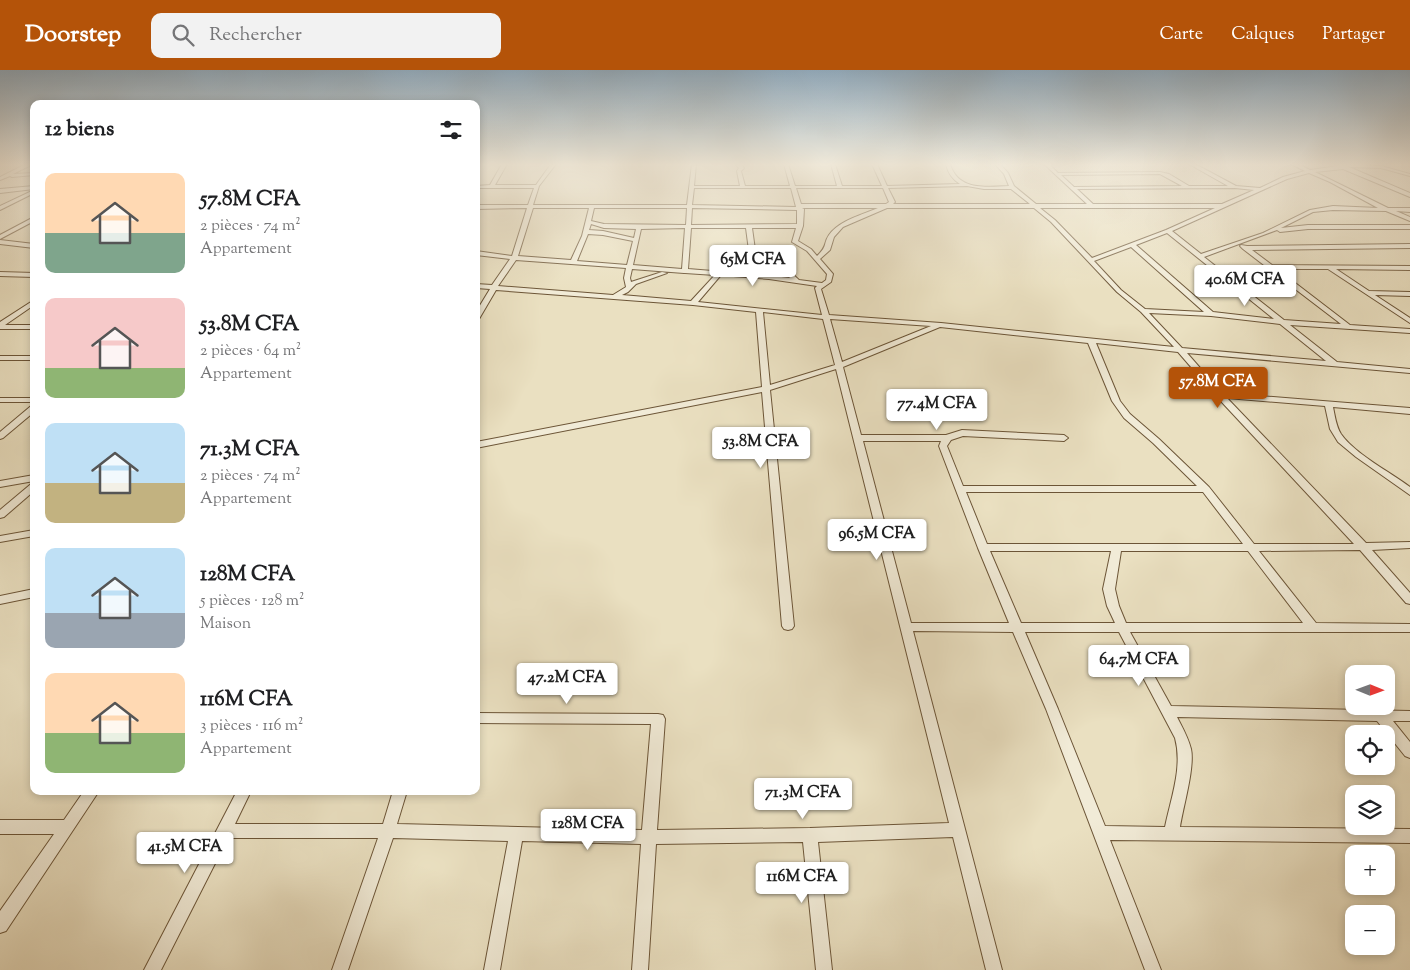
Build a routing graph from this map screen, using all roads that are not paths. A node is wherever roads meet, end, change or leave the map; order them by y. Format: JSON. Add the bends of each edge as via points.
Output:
{"nodes":[{"id":1,"x":690,"y":206,"type":"junction"},
{"id":2,"x":886,"y":206,"type":"edge"},
{"id":3,"x":1064,"y":206,"type":"edge"},
{"id":4,"x":1226,"y":206,"type":"edge"},
{"id":5,"x":1380,"y":206,"type":"edge"},
{"id":6,"x":530,"y":207,"type":"junction"},
{"id":7,"x":592,"y":207,"type":"junction"},
{"id":8,"x":800,"y":207,"type":"junction"},
{"id":9,"x":1037,"y":207,"type":"junction"},
{"id":10,"x":480,"y":208,"type":"edge"},
{"id":11,"x":882,"y":208,"type":"junction"},
{"id":12,"x":1391,"y":210,"type":"junction"},
{"id":13,"x":1410,"y":210,"type":"edge"},
{"id":14,"x":1410,"y":219,"type":"edge"},
{"id":15,"x":30,"y":221,"type":"edge"},
{"id":16,"x":588,"y":222,"type":"junction"},
{"id":17,"x":688,"y":226,"type":"junction"},
{"id":18,"x":800,"y":226,"type":"junction"},
{"id":19,"x":639,"y":227,"type":"junction"},
{"id":20,"x":749,"y":227,"type":"junction"},
{"id":21,"x":1410,"y":227,"type":"edge"},
{"id":22,"x":586,"y":232,"type":"junction"},
{"id":23,"x":1168,"y":232,"type":"junction"},
{"id":24,"x":1265,"y":234,"type":"junction"},
{"id":25,"x":0,"y":237,"type":"edge"},
{"id":26,"x":636,"y":240,"type":"junction"},
{"id":27,"x":0,"y":242,"type":"edge"},
{"id":28,"x":1132,"y":245,"type":"junction"},
{"id":29,"x":30,"y":246,"type":"edge"},
{"id":30,"x":1242,"y":246,"type":"junction"},
{"id":31,"x":1410,"y":246,"type":"edge"},
{"id":32,"x":480,"y":254,"type":"edge"},
{"id":33,"x":1201,"y":256,"type":"junction"},
{"id":34,"x":514,"y":258,"type":"junction"},
{"id":35,"x":753,"y":258,"type":"junction"},
{"id":36,"x":817,"y":259,"type":"junction"},
{"id":37,"x":1090,"y":261,"type":"junction"},
{"id":38,"x":573,"y":262,"type":"junction"},
{"id":39,"x":631,"y":267,"type":"junction"},
{"id":40,"x":1270,"y":267,"type":"junction"},
{"id":41,"x":1330,"y":268,"type":"junction"},
{"id":42,"x":1410,"y":268,"type":"edge"},
{"id":43,"x":673,"y":271,"type":"junction"},
{"id":44,"x":685,"y":271,"type":"junction"},
{"id":45,"x":0,"y":274,"type":"edge"},
{"id":46,"x":719,"y":274,"type":"junction"},
{"id":47,"x":30,"y":275,"type":"edge"},
{"id":48,"x":752,"y":276,"type":"junction"},
{"id":49,"x":797,"y":281,"type":"junction"},
{"id":50,"x":823,"y":285,"type":"junction"},
{"id":51,"x":480,"y":286,"type":"edge"},
{"id":52,"x":494,"y":287,"type":"junction"},
{"id":53,"x":629,"y":287,"type":"junction"},
{"id":54,"x":1369,"y":293,"type":"junction"},
{"id":55,"x":1410,"y":294,"type":"edge"},
{"id":56,"x":614,"y":297,"type":"junction"},
{"id":57,"x":693,"y":303,"type":"junction"},
{"id":58,"x":30,"y":305,"type":"edge"},
{"id":59,"x":759,"y":310,"type":"junction"},
{"id":60,"x":1143,"y":311,"type":"junction"},
{"id":61,"x":480,"y":312,"type":"edge"},
{"id":62,"x":1211,"y":314,"type":"junction"},
{"id":63,"x":825,"y":317,"type":"junction"},
{"id":64,"x":1410,"y":321,"type":"edge"},
{"id":65,"x":1282,"y":322,"type":"junction"},
{"id":66,"x":941,"y":325,"type":"junction"},
{"id":67,"x":0,"y":326,"type":"edge"},
{"id":68,"x":30,"y":327,"type":"edge"},
{"id":69,"x":1349,"y":327,"type":"junction"},
{"id":70,"x":1410,"y":332,"type":"edge"},
{"id":71,"x":1091,"y":340,"type":"junction"},
{"id":72,"x":1181,"y":350,"type":"junction"},
{"id":73,"x":0,"y":358,"type":"edge"},
{"id":74,"x":30,"y":358,"type":"edge"},
{"id":75,"x":1336,"y":365,"type":"junction"},
{"id":76,"x":839,"y":366,"type":"junction"},
{"id":77,"x":1410,"y":371,"type":"edge"},
{"id":78,"x":766,"y":389,"type":"junction"},
{"id":79,"x":1220,"y":395,"type":"junction"},
{"id":80,"x":0,"y":400,"type":"edge"},
{"id":81,"x":30,"y":400,"type":"edge"},
{"id":82,"x":1328,"y":403,"type":"junction"},
{"id":83,"x":1410,"y":410,"type":"edge"},
{"id":84,"x":30,"y":411,"type":"edge"},
{"id":85,"x":0,"y":436,"type":"edge"},
{"id":86,"x":858,"y":438,"type":"junction"},
{"id":87,"x":947,"y":438,"type":"junction"},
{"id":88,"x":1064,"y":438,"type":"dead end"},
{"id":89,"x":480,"y":444,"type":"edge"},
{"id":90,"x":30,"y":479,"type":"edge"},
{"id":91,"x":0,"y":484,"type":"edge"},
{"id":92,"x":959,"y":489,"type":"junction"},
{"id":93,"x":1206,"y":489,"type":"junction"},
{"id":94,"x":30,"y":490,"type":"edge"},
{"id":95,"x":1410,"y":492,"type":"edge"},
{"id":96,"x":0,"y":516,"type":"edge"},
{"id":97,"x":30,"y":533,"type":"edge"},
{"id":98,"x":0,"y":539,"type":"edge"},
{"id":99,"x":1410,"y":545,"type":"edge"},
{"id":100,"x":1118,"y":547,"type":"junction"},
{"id":101,"x":1252,"y":547,"type":"junction"},
{"id":102,"x":1363,"y":547,"type":"junction"},
{"id":103,"x":983,"y":548,"type":"junction"},
{"id":104,"x":30,"y":594,"type":"edge"},
{"id":105,"x":6,"y":599,"type":"edge"},
{"id":106,"x":1410,"y":600,"type":"edge"},
{"id":107,"x":0,"y":609,"type":"edge"},
{"id":108,"x":788,"y":626,"type":"dead end"},
{"id":109,"x":906,"y":627,"type":"junction"},
{"id":110,"x":1017,"y":627,"type":"junction"},
{"id":111,"x":1122,"y":628,"type":"junction"},
{"id":112,"x":1313,"y":628,"type":"junction"},
{"id":113,"x":1410,"y":628,"type":"edge"},
{"id":114,"x":1168,"y":711,"type":"junction"},
{"id":115,"x":1382,"y":716,"type":"junction"},
{"id":116,"x":1410,"y":716,"type":"edge"},
{"id":117,"x":480,"y":718,"type":"edge"},
{"id":118,"x":1410,"y":752,"type":"edge"},
{"id":119,"x":89,"y":795,"type":"edge"},
{"id":120,"x":242,"y":795,"type":"edge"},
{"id":121,"x":399,"y":795,"type":"edge"},
{"id":122,"x":0,"y":827,"type":"edge"},
{"id":123,"x":68,"y":827,"type":"junction"},
{"id":124,"x":958,"y":830,"type":"junction"},
{"id":125,"x":225,"y":831,"type":"junction"},
{"id":126,"x":388,"y":831,"type":"junction"},
{"id":127,"x":1100,"y":833,"type":"junction"},
{"id":128,"x":1171,"y":834,"type":"junction"},
{"id":129,"x":516,"y":835,"type":"junction"},
{"id":130,"x":810,"y":835,"type":"junction"},
{"id":131,"x":1410,"y":836,"type":"edge"},
{"id":132,"x":649,"y":837,"type":"junction"},
{"id":133,"x":0,"y":925,"type":"edge"},
{"id":134,"x":152,"y":970,"type":"edge"},
{"id":135,"x":340,"y":970,"type":"edge"},
{"id":136,"x":492,"y":970,"type":"edge"},
{"id":137,"x":640,"y":970,"type":"edge"},
{"id":138,"x":824,"y":970,"type":"edge"},
{"id":139,"x":994,"y":970,"type":"edge"},
{"id":140,"x":1153,"y":970,"type":"edge"}],
"edges":[{"from":1,"to":7,"type":"street"},
{"from":1,"to":8,"type":"street"},
{"from":1,"to":17,"type":"street"},
{"from":2,"to":11,"type":"street"},
{"from":3,"to":9,"type":"street"},
{"from":4,"to":23,"type":"street"},
{"from":5,"to":12,"type":"street"},
{"from":6,"to":7,"type":"street"},
{"from":6,"to":10,"type":"street"},
{"from":6,"to":34,"type":"street"},
{"from":7,"to":16,"type":"street"},
{"from":8,"to":11,"type":"street"},
{"from":8,"to":18,"type":"street"},
{"from":9,"to":11,"type":"street"},
{"from":9,"to":37,"type":"street"},
{"from":11,"to":36,"type":"street","via":[[841,226],[831,237],[828,249]]},
{"from":12,"to":13,"type":"street"},
{"from":12,"to":14,"type":"street"},
{"from":12,"to":24,"type":"street","via":[[1333,208],[1312,211]]},
{"from":15,"to":25,"type":"street"},
{"from":16,"to":19,"type":"street"},
{"from":16,"to":22,"type":"street"},
{"from":17,"to":19,"type":"street"},
{"from":17,"to":20,"type":"street"},
{"from":17,"to":44,"type":"street"},
{"from":18,"to":20,"type":"street"},
{"from":18,"to":36,"type":"street","via":[[795,242]]},
{"from":19,"to":26,"type":"street"},
{"from":20,"to":35,"type":"street"},
{"from":21,"to":24,"type":"street","via":[[1298,228]]},
{"from":22,"to":26,"type":"street"},
{"from":22,"to":38,"type":"street"},
{"from":23,"to":28,"type":"street"},
{"from":23,"to":33,"type":"street"},
{"from":24,"to":30,"type":"street"},
{"from":26,"to":39,"type":"street"},
{"from":27,"to":29,"type":"street"},
{"from":28,"to":37,"type":"street"},
{"from":28,"to":62,"type":"street"},
{"from":30,"to":31,"type":"street"},
{"from":30,"to":33,"type":"street"},
{"from":30,"to":40,"type":"street"},
{"from":32,"to":34,"type":"street"},
{"from":33,"to":65,"type":"street"},
{"from":34,"to":38,"type":"street"},
{"from":34,"to":52,"type":"street"},
{"from":35,"to":48,"type":"street"},
{"from":35,"to":49,"type":"street","via":[[784,269]]},
{"from":36,"to":50,"type":"street","via":[[830,274],[829,281]]},
{"from":37,"to":60,"type":"street"},
{"from":38,"to":39,"type":"street"},
{"from":39,"to":43,"type":"street"},
{"from":39,"to":53,"type":"street","via":[[626,282]]},
{"from":40,"to":41,"type":"street"},
{"from":40,"to":69,"type":"street"},
{"from":41,"to":42,"type":"street"},
{"from":41,"to":54,"type":"street"},
{"from":43,"to":44,"type":"street"},
{"from":43,"to":53,"type":"street","via":[[639,280]]},
{"from":44,"to":46,"type":"street"},
{"from":45,"to":47,"type":"street"},
{"from":46,"to":48,"type":"street"},
{"from":46,"to":57,"type":"street"},
{"from":48,"to":49,"type":"street"},
{"from":49,"to":50,"type":"street"},
{"from":50,"to":63,"type":"street","via":[[818,288]]},
{"from":51,"to":52,"type":"street"},
{"from":52,"to":56,"type":"street"},
{"from":52,"to":61,"type":"street"},
{"from":53,"to":56,"type":"street"},
{"from":54,"to":55,"type":"street"},
{"from":54,"to":64,"type":"street"},
{"from":56,"to":57,"type":"street"},
{"from":57,"to":59,"type":"street"},
{"from":58,"to":67,"type":"street"},
{"from":59,"to":63,"type":"street"},
{"from":59,"to":78,"type":"street"},
{"from":60,"to":62,"type":"street"},
{"from":60,"to":72,"type":"street"},
{"from":62,"to":65,"type":"street"},
{"from":63,"to":66,"type":"street"},
{"from":63,"to":76,"type":"street"},
{"from":65,"to":69,"type":"street"},
{"from":65,"to":75,"type":"street"},
{"from":66,"to":71,"type":"street"},
{"from":66,"to":76,"type":"street"},
{"from":67,"to":68,"type":"street"},
{"from":69,"to":70,"type":"street"},
{"from":71,"to":72,"type":"street"},
{"from":71,"to":93,"type":"street","via":[[1116,401],[1127,416]]},
{"from":72,"to":75,"type":"street"},
{"from":72,"to":79,"type":"street"},
{"from":73,"to":74,"type":"street"},
{"from":75,"to":77,"type":"street"},
{"from":76,"to":78,"type":"street"},
{"from":76,"to":86,"type":"street"},
{"from":78,"to":89,"type":"street"},
{"from":78,"to":108,"type":"street"},
{"from":79,"to":82,"type":"street"},
{"from":79,"to":102,"type":"street"},
{"from":80,"to":81,"type":"street"},
{"from":82,"to":83,"type":"street"},
{"from":82,"to":95,"type":"street","via":[[1331,422],[1338,436]]},
{"from":84,"to":85,"type":"street"},
{"from":86,"to":87,"type":"street"},
{"from":86,"to":109,"type":"street"},
{"from":87,"to":88,"type":"street","via":[[962,433]]},
{"from":87,"to":92,"type":"street","via":[[943,446]]},
{"from":90,"to":91,"type":"street"},
{"from":92,"to":93,"type":"street"},
{"from":92,"to":103,"type":"street"},
{"from":93,"to":101,"type":"street"},
{"from":94,"to":96,"type":"street"},
{"from":97,"to":98,"type":"street"},
{"from":99,"to":102,"type":"street"},
{"from":100,"to":101,"type":"street"},
{"from":100,"to":103,"type":"street"},
{"from":100,"to":111,"type":"street","via":[[1109,589]]},
{"from":101,"to":102,"type":"street"},
{"from":101,"to":112,"type":"street"},
{"from":102,"to":106,"type":"street"},
{"from":103,"to":110,"type":"street"},
{"from":104,"to":105,"type":"street"},
{"from":105,"to":107,"type":"street"},
{"from":109,"to":110,"type":"street"},
{"from":109,"to":124,"type":"street"},
{"from":110,"to":111,"type":"street"},
{"from":110,"to":127,"type":"street"},
{"from":111,"to":112,"type":"street"},
{"from":111,"to":114,"type":"street"},
{"from":112,"to":113,"type":"street"},
{"from":114,"to":115,"type":"street"},
{"from":114,"to":128,"type":"street","via":[[1185,751]]},
{"from":115,"to":116,"type":"street"},
{"from":115,"to":118,"type":"street"},
{"from":117,"to":132,"type":"street","via":[[658,719]]},
{"from":119,"to":123,"type":"street"},
{"from":120,"to":125,"type":"street"},
{"from":121,"to":126,"type":"street"},
{"from":122,"to":123,"type":"street"},
{"from":123,"to":133,"type":"street"},
{"from":124,"to":130,"type":"street"},
{"from":124,"to":139,"type":"street"},
{"from":125,"to":126,"type":"street"},
{"from":125,"to":134,"type":"street"},
{"from":126,"to":129,"type":"street"},
{"from":126,"to":135,"type":"street"},
{"from":127,"to":128,"type":"street"},
{"from":127,"to":140,"type":"street"},
{"from":128,"to":131,"type":"street"},
{"from":129,"to":132,"type":"street"},
{"from":129,"to":136,"type":"street"},
{"from":130,"to":132,"type":"street"},
{"from":130,"to":138,"type":"street"},
{"from":132,"to":137,"type":"street"}]}
